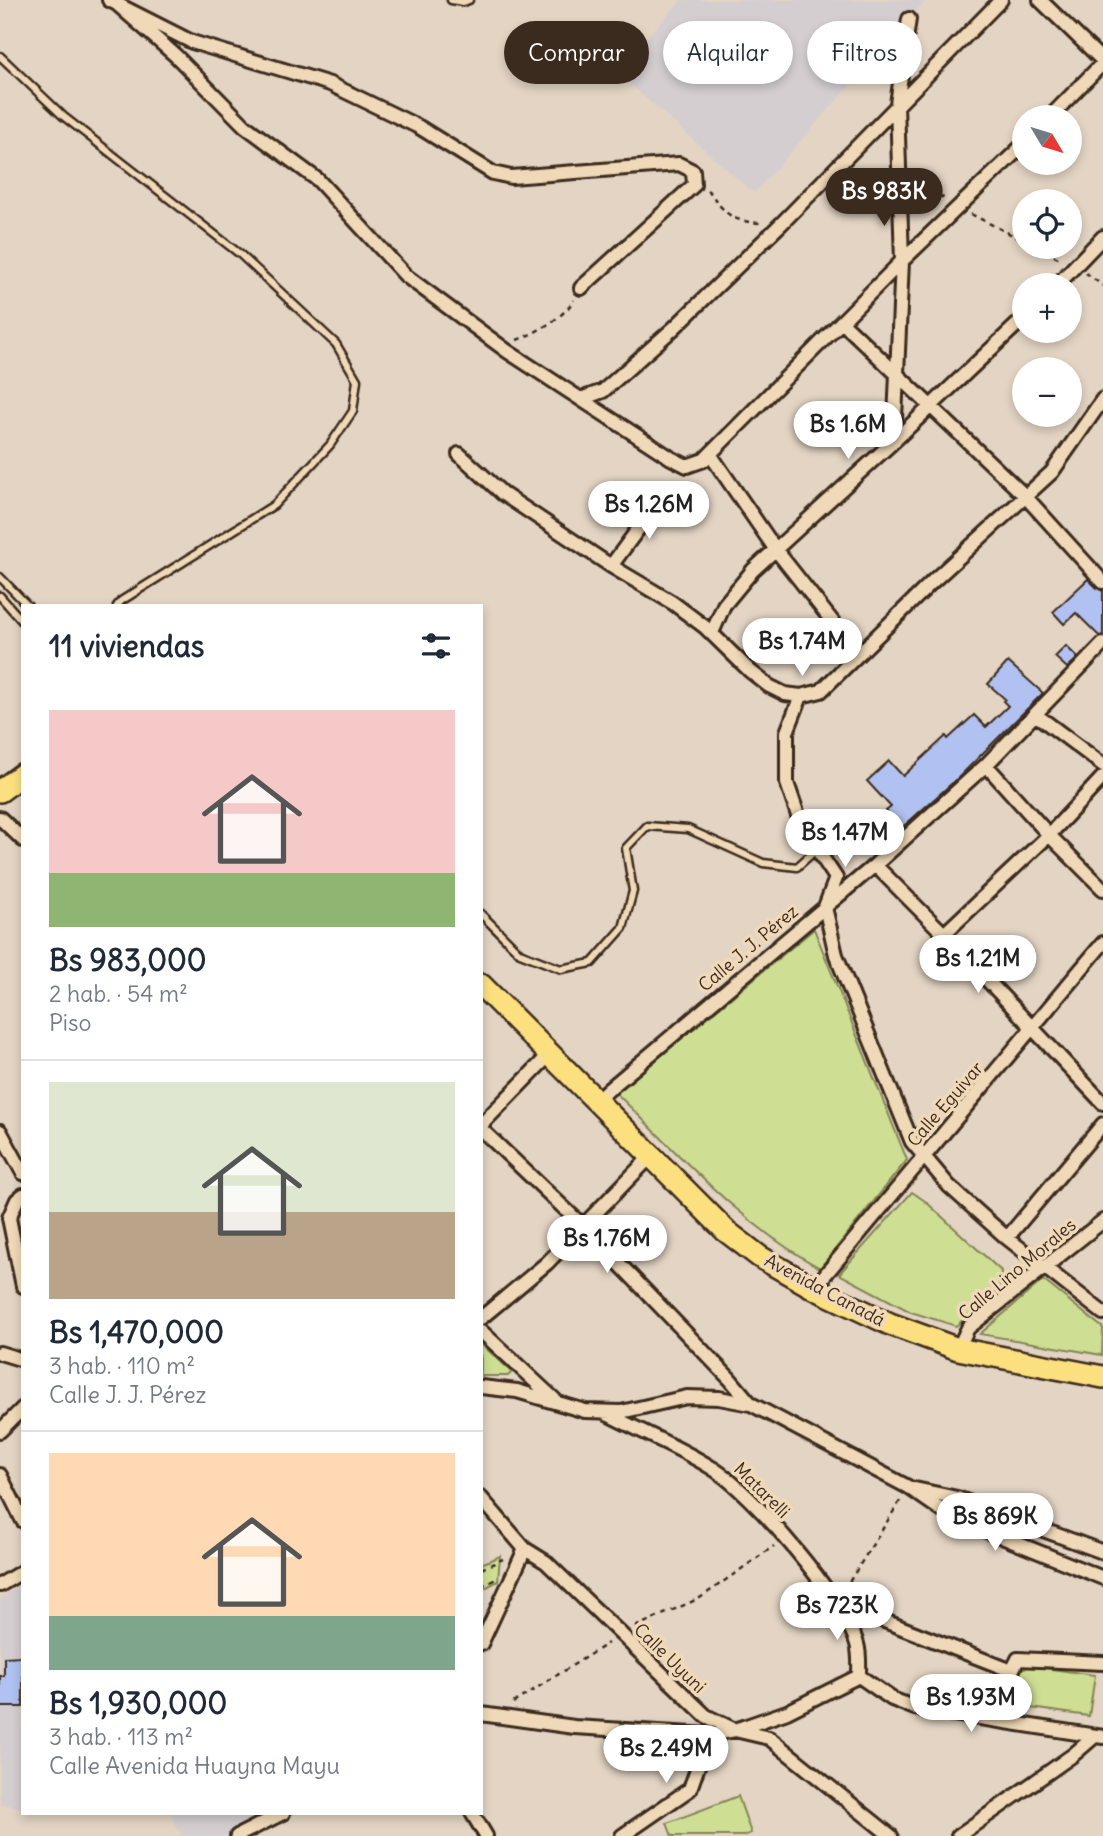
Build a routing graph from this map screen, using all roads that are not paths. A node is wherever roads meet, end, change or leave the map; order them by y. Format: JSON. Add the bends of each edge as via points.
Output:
{"nodes":[{"id":1,"x":451,"y":0,"type":"edge"},
{"id":2,"x":469,"y":0,"type":"edge"},
{"id":3,"x":1001,"y":0,"type":"edge"},
{"id":4,"x":1040,"y":0,"type":"edge"},
{"id":5,"x":113,"y":2,"type":"edge"},
{"id":6,"x":909,"y":19,"type":"dead end"},
{"id":7,"x":0,"y":56,"type":"edge"},
{"id":8,"x":1103,"y":62,"type":"edge"},
{"id":9,"x":897,"y":104,"type":"junction"},
{"id":10,"x":1062,"y":105,"type":"edge"},
{"id":11,"x":1012,"y":156,"type":"edge"},
{"id":12,"x":1103,"y":237,"type":"edge"},
{"id":13,"x":902,"y":261,"type":"junction"},
{"id":14,"x":1068,"y":273,"type":"edge"},
{"id":15,"x":581,"y":288,"type":"road end"},
{"id":16,"x":842,"y":322,"type":"junction"},
{"id":17,"x":1012,"y":329,"type":"edge"},
{"id":18,"x":897,"y":374,"type":"junction"},
{"id":19,"x":581,"y":399,"type":"junction"},
{"id":20,"x":1103,"y":399,"type":"edge"},
{"id":21,"x":931,"y":406,"type":"junction"},
{"id":22,"x":894,"y":441,"type":"junction"},
{"id":23,"x":459,"y":454,"type":"dead end"},
{"id":24,"x":710,"y":454,"type":"junction"},
{"id":25,"x":1025,"y":496,"type":"junction"},
{"id":26,"x":661,"y":498,"type":"dead end"},
{"id":27,"x":776,"y":550,"type":"junction"},
{"id":28,"x":611,"y":566,"type":"junction"},
{"id":29,"x":0,"y":577,"type":"edge"},
{"id":30,"x":1103,"y":582,"type":"edge"},
{"id":31,"x":0,"y":596,"type":"edge"},
{"id":32,"x":26,"y":604,"type":"edge"},
{"id":33,"x":119,"y":604,"type":"edge"},
{"id":34,"x":21,"y":620,"type":"edge"},
{"id":35,"x":712,"y":633,"type":"junction"},
{"id":36,"x":1103,"y":645,"type":"edge"},
{"id":37,"x":858,"y":654,"type":"junction"},
{"id":38,"x":801,"y":696,"type":"junction"},
{"id":39,"x":1035,"y":714,"type":"junction"},
{"id":40,"x":986,"y":765,"type":"junction"},
{"id":41,"x":1103,"y":765,"type":"edge"},
{"id":42,"x":21,"y":775,"type":"edge"},
{"id":43,"x":1103,"y":777,"type":"edge"},
{"id":44,"x":21,"y":790,"type":"edge"},
{"id":45,"x":0,"y":791,"type":"edge"},
{"id":46,"x":0,"y":818,"type":"edge"},
{"id":47,"x":1049,"y":835,"type":"junction"},
{"id":48,"x":21,"y":838,"type":"edge"},
{"id":49,"x":817,"y":849,"type":"junction"},
{"id":50,"x":875,"y":865,"type":"junction"},
{"id":51,"x":1103,"y":890,"type":"edge"},
{"id":52,"x":825,"y":907,"type":"junction"},
{"id":53,"x":483,"y":916,"type":"edge"},
{"id":54,"x":944,"y":934,"type":"junction"},
{"id":55,"x":1103,"y":943,"type":"edge"},
{"id":56,"x":483,"y":987,"type":"edge"},
{"id":57,"x":1032,"y":1028,"type":"junction"},
{"id":58,"x":550,"y":1054,"type":"junction"},
{"id":59,"x":594,"y":1101,"type":"junction"},
{"id":60,"x":1103,"y":1103,"type":"edge"},
{"id":61,"x":1103,"y":1124,"type":"edge"},
{"id":62,"x":483,"y":1125,"type":"edge"},
{"id":63,"x":483,"y":1129,"type":"edge"},
{"id":64,"x":0,"y":1131,"type":"edge"},
{"id":65,"x":651,"y":1156,"type":"junction"},
{"id":66,"x":923,"y":1156,"type":"junction"},
{"id":67,"x":21,"y":1169,"type":"edge"},
{"id":68,"x":21,"y":1197,"type":"edge"},
{"id":69,"x":1103,"y":1221,"type":"edge"},
{"id":70,"x":584,"y":1227,"type":"junction"},
{"id":71,"x":1007,"y":1238,"type":"junction"},
{"id":72,"x":1043,"y":1267,"type":"junction"},
{"id":73,"x":21,"y":1276,"type":"edge"},
{"id":74,"x":814,"y":1288,"type":"junction"},
{"id":75,"x":1103,"y":1313,"type":"edge"},
{"id":76,"x":483,"y":1316,"type":"edge"},
{"id":77,"x":483,"y":1333,"type":"edge"},
{"id":78,"x":958,"y":1349,"type":"junction"},
{"id":79,"x":0,"y":1353,"type":"edge"},
{"id":80,"x":21,"y":1359,"type":"edge"},
{"id":81,"x":1103,"y":1377,"type":"edge"},
{"id":82,"x":483,"y":1387,"type":"edge"},
{"id":83,"x":557,"y":1403,"type":"junction"},
{"id":84,"x":751,"y":1404,"type":"junction"},
{"id":85,"x":21,"y":1410,"type":"edge"},
{"id":86,"x":603,"y":1412,"type":"junction"},
{"id":87,"x":0,"y":1431,"type":"edge"},
{"id":88,"x":0,"y":1475,"type":"edge"},
{"id":89,"x":908,"y":1488,"type":"junction"},
{"id":90,"x":483,"y":1500,"type":"edge"},
{"id":91,"x":21,"y":1517,"type":"edge"},
{"id":92,"x":525,"y":1549,"type":"junction"},
{"id":93,"x":1103,"y":1552,"type":"edge"},
{"id":94,"x":21,"y":1572,"type":"edge"},
{"id":95,"x":1103,"y":1578,"type":"edge"},
{"id":96,"x":0,"y":1585,"type":"edge"},
{"id":97,"x":836,"y":1602,"type":"junction"},
{"id":98,"x":483,"y":1640,"type":"edge"},
{"id":99,"x":1103,"y":1664,"type":"edge"},
{"id":100,"x":859,"y":1676,"type":"junction"},
{"id":101,"x":486,"y":1715,"type":"edge"},
{"id":102,"x":735,"y":1730,"type":"junction"},
{"id":103,"x":709,"y":1735,"type":"junction"},
{"id":104,"x":1099,"y":1737,"type":"edge"},
{"id":105,"x":279,"y":1815,"type":"edge"},
{"id":106,"x":473,"y":1815,"type":"edge"},
{"id":107,"x":237,"y":1836,"type":"edge"},
{"id":108,"x":486,"y":1836,"type":"edge"},
{"id":109,"x":622,"y":1836,"type":"edge"},
{"id":110,"x":891,"y":1836,"type":"edge"},
{"id":111,"x":958,"y":1836,"type":"edge"}],
"edges":[{"from":1,"to":2,"type":"lane"},
{"from":3,"to":9,"type":"street"},
{"from":4,"to":8,"type":"street"},
{"from":5,"to":15,"type":"street","via":[[192,42],[330,84],[419,127],[493,173],[511,177],[679,164],[693,171],[694,185]]},
{"from":5,"to":19,"type":"street","via":[[176,56],[245,126],[318,180],[406,276]]},
{"from":6,"to":9,"type":"street"},
{"from":7,"to":33,"type":"lane","via":[[63,116],[241,255],[336,344],[357,380],[353,411],[330,445],[274,505]]},
{"from":8,"to":10,"type":"street"},
{"from":9,"to":13,"type":"street"},
{"from":9,"to":19,"type":"street","via":[[674,328],[603,391]]},
{"from":11,"to":13,"type":"street"},
{"from":12,"to":14,"type":"street"},
{"from":13,"to":16,"type":"street"},
{"from":13,"to":18,"type":"street"},
{"from":16,"to":18,"type":"street"},
{"from":16,"to":24,"type":"street"},
{"from":17,"to":21,"type":"street"},
{"from":18,"to":21,"type":"street"},
{"from":18,"to":22,"type":"street"},
{"from":19,"to":24,"type":"street","via":[[687,466]]},
{"from":20,"to":25,"type":"street","via":[[1052,472]]},
{"from":21,"to":22,"type":"street"},
{"from":21,"to":25,"type":"street"},
{"from":22,"to":27,"type":"street"},
{"from":23,"to":28,"type":"street","via":[[503,494]]},
{"from":24,"to":27,"type":"street"},
{"from":25,"to":30,"type":"street"},
{"from":25,"to":37,"type":"street"},
{"from":26,"to":28,"type":"street"},
{"from":27,"to":35,"type":"street","via":[[724,605]]},
{"from":27,"to":37,"type":"street"},
{"from":28,"to":35,"type":"street"},
{"from":29,"to":32,"type":"lane"},
{"from":31,"to":34,"type":"lane"},
{"from":35,"to":38,"type":"street","via":[[769,686],[785,695]]},
{"from":36,"to":39,"type":"street","name":"Calle J. J. Pérez"},
{"from":37,"to":38,"type":"street","via":[[821,691]]},
{"from":38,"to":49,"type":"street","via":[[787,732],[787,783],[802,827]]},
{"from":39,"to":40,"type":"street","name":"Calle J. J. Pérez"},
{"from":39,"to":41,"type":"street"},
{"from":40,"to":47,"type":"street"},
{"from":40,"to":50,"type":"street","name":"Calle J. J. Pérez"},
{"from":42,"to":45,"type":"highway"},
{"from":43,"to":47,"type":"street"},
{"from":44,"to":45,"type":"street"},
{"from":46,"to":48,"type":"street"},
{"from":47,"to":51,"type":"street"},
{"from":47,"to":54,"type":"street"},
{"from":49,"to":52,"type":"street","via":[[836,878]]},
{"from":49,"to":53,"type":"lane","via":[[797,867],[763,863],[688,829],[647,825],[626,848],[633,891],[623,928],[592,963],[561,969],[520,953]]},
{"from":50,"to":52,"type":"street","name":"Calle J. J. Pérez"},
{"from":50,"to":54,"type":"street"},
{"from":52,"to":59,"type":"street","name":"Calle J. J. Pérez"},
{"from":52,"to":66,"type":"street","via":[[836,954],[912,1142]]},
{"from":54,"to":57,"type":"street"},
{"from":55,"to":57,"type":"street","name":"Calle Eguivar"},
{"from":56,"to":58,"type":"highway","name":"Avenida Canadá"},
{"from":57,"to":60,"type":"street"},
{"from":57,"to":66,"type":"street","name":"Calle Eguivar"},
{"from":58,"to":59,"type":"highway","name":"Avenida Canadá"},
{"from":58,"to":62,"type":"street"},
{"from":59,"to":65,"type":"highway","name":"Avenida Canadá"},
{"from":61,"to":71,"type":"street"},
{"from":63,"to":70,"type":"street"},
{"from":64,"to":67,"type":"street"},
{"from":65,"to":70,"type":"street"},
{"from":65,"to":74,"type":"highway","name":"Avenida Canadá","via":[[726,1231]]},
{"from":66,"to":71,"type":"street"},
{"from":66,"to":74,"type":"street","name":"Calle Eguivar"},
{"from":68,"to":73,"type":"street","via":[[9,1218]]},
{"from":69,"to":72,"type":"street","name":"Calle Lino Morales"},
{"from":70,"to":76,"type":"street"},
{"from":70,"to":84,"type":"street"},
{"from":71,"to":72,"type":"street"},
{"from":72,"to":75,"type":"street"},
{"from":72,"to":78,"type":"street","name":"Calle Lino Morales","via":[[968,1328]]},
{"from":74,"to":78,"type":"highway","name":"Avenida Canadá","via":[[890,1324]]},
{"from":77,"to":83,"type":"street"},
{"from":78,"to":81,"type":"highway","name":"Avenida Canadá"},
{"from":79,"to":80,"type":"street"},
{"from":82,"to":83,"type":"street"},
{"from":83,"to":86,"type":"street"},
{"from":84,"to":86,"type":"street","via":[[687,1397]]},
{"from":84,"to":89,"type":"street"},
{"from":85,"to":87,"type":"street"},
{"from":86,"to":97,"type":"street","name":"Matarelli","via":[[713,1468],[742,1491]]},
{"from":88,"to":91,"type":"street"},
{"from":89,"to":93,"type":"street","via":[[957,1498]]},
{"from":89,"to":95,"type":"street","via":[[950,1516]]},
{"from":90,"to":92,"type":"street","name":"Calle Uyuni"},
{"from":92,"to":98,"type":"street"},
{"from":92,"to":102,"type":"street","name":"Calle Uyuni","via":[[546,1562],[706,1716]]},
{"from":94,"to":96,"type":"street"},
{"from":97,"to":99,"type":"street","via":[[1012,1671],[1018,1659]]},
{"from":97,"to":100,"type":"street","name":"Matarelli","via":[[858,1645]]},
{"from":100,"to":102,"type":"street","via":[[787,1713]]},
{"from":100,"to":104,"type":"street","via":[[892,1699],[915,1708]]},
{"from":101,"to":103,"type":"street","via":[[574,1727]]},
{"from":102,"to":103,"type":"street"},
{"from":102,"to":110,"type":"street","name":"Calle Uyuni","via":[[769,1738]]},
{"from":103,"to":109,"type":"street","via":[[690,1789]]},
{"from":104,"to":111,"type":"street"},
{"from":105,"to":107,"type":"street"},
{"from":106,"to":108,"type":"street"}]}
